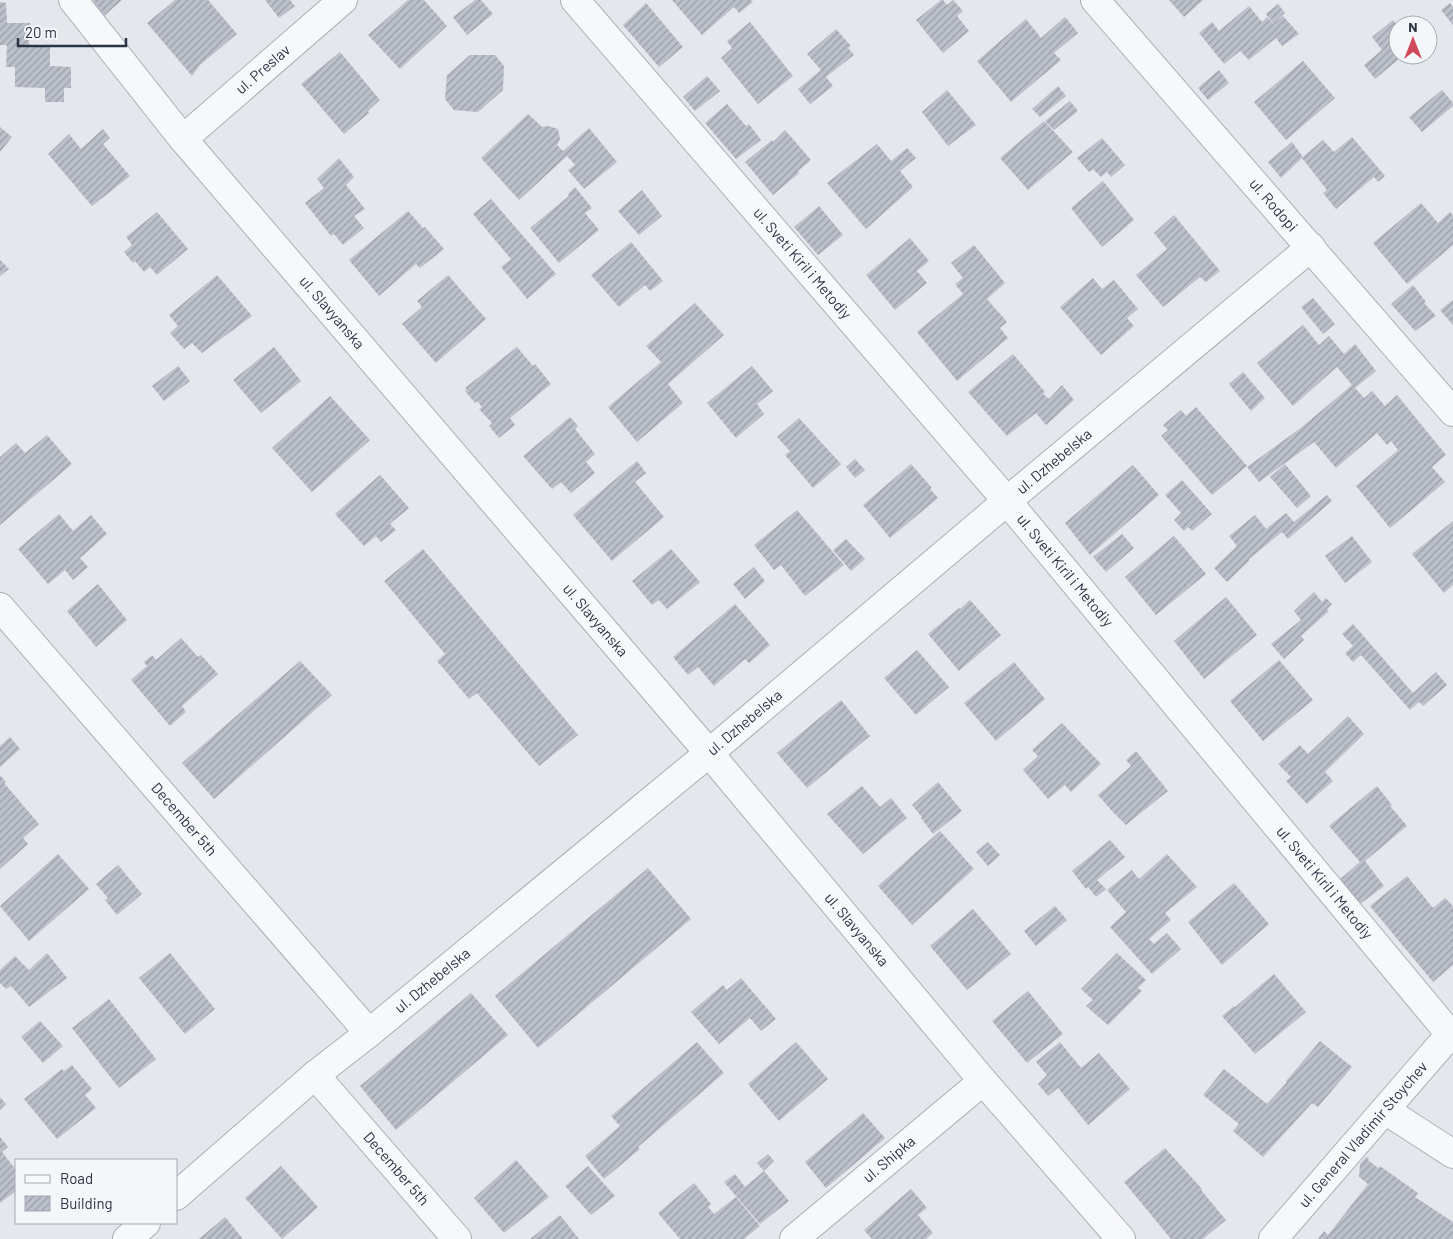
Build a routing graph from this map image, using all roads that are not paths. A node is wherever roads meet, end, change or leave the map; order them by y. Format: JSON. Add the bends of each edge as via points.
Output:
{"nodes":[{"id":1,"x":73,"y":0,"type":"edge"},
{"id":2,"x":343,"y":0,"type":"edge"},
{"id":3,"x":575,"y":0,"type":"edge"},
{"id":4,"x":1094,"y":0,"type":"edge"},
{"id":5,"x":183,"y":139,"type":"junction"},
{"id":6,"x":1310,"y":247,"type":"junction"},
{"id":7,"x":1453,"y":412,"type":"edge"},
{"id":8,"x":1006,"y":501,"type":"junction"},
{"id":9,"x":0,"y":607,"type":"edge"},
{"id":10,"x":709,"y":753,"type":"junction"},
{"id":11,"x":369,"y":1033,"type":"junction"},
{"id":12,"x":1452,"y":1033,"type":"edge"},
{"id":13,"x":315,"y":1075,"type":"junction"},
{"id":14,"x":983,"y":1080,"type":"junction"},
{"id":15,"x":1384,"y":1110,"type":"junction"},
{"id":16,"x":1453,"y":1154,"type":"edge"},
{"id":17,"x":178,"y":1194,"type":"edge"},
{"id":18,"x":145,"y":1224,"type":"edge"},
{"id":19,"x":127,"y":1239,"type":"edge"},
{"id":20,"x":457,"y":1239,"type":"edge"},
{"id":21,"x":794,"y":1239,"type":"edge"},
{"id":22,"x":1121,"y":1239,"type":"edge"},
{"id":23,"x":1273,"y":1239,"type":"edge"}],
"edges":[{"from":1,"to":5,"type":"street","name":"ul. Slavyanska"},
{"from":2,"to":5,"type":"street","name":"ul. Preslav"},
{"from":3,"to":8,"type":"street","name":"ul. Sveti Kiril i Metodiy"},
{"from":4,"to":6,"type":"street","name":"ul. Rodopi"},
{"from":5,"to":10,"type":"street","name":"ul. Slavyanska"},
{"from":6,"to":7,"type":"street","name":"ul. Rodopi"},
{"from":6,"to":8,"type":"street","name":"ul. Dzhebelska"},
{"from":8,"to":10,"type":"street","name":"ul. Dzhebelska"},
{"from":8,"to":12,"type":"street","name":"ul. Sveti Kiril i Metodiy"},
{"from":9,"to":11,"type":"street","name":"December 5th"},
{"from":10,"to":11,"type":"street","name":"ul. Dzhebelska"},
{"from":10,"to":14,"type":"street","name":"ul. Slavyanska"},
{"from":11,"to":13,"type":"street","name":"ul. Dzhebelska"},
{"from":12,"to":15,"type":"street","name":"ul. General Vladimir Stoychev"},
{"from":13,"to":17,"type":"street","name":"ul. Dzhebelska"},
{"from":13,"to":20,"type":"street","name":"December 5th"},
{"from":14,"to":21,"type":"street","name":"ul. Shipka"},
{"from":14,"to":22,"type":"street","name":"ul. Slavyanska"},
{"from":15,"to":16,"type":"street"},
{"from":15,"to":23,"type":"street","name":"ul. General Vladimir Stoychev"},
{"from":18,"to":19,"type":"street"}]}
